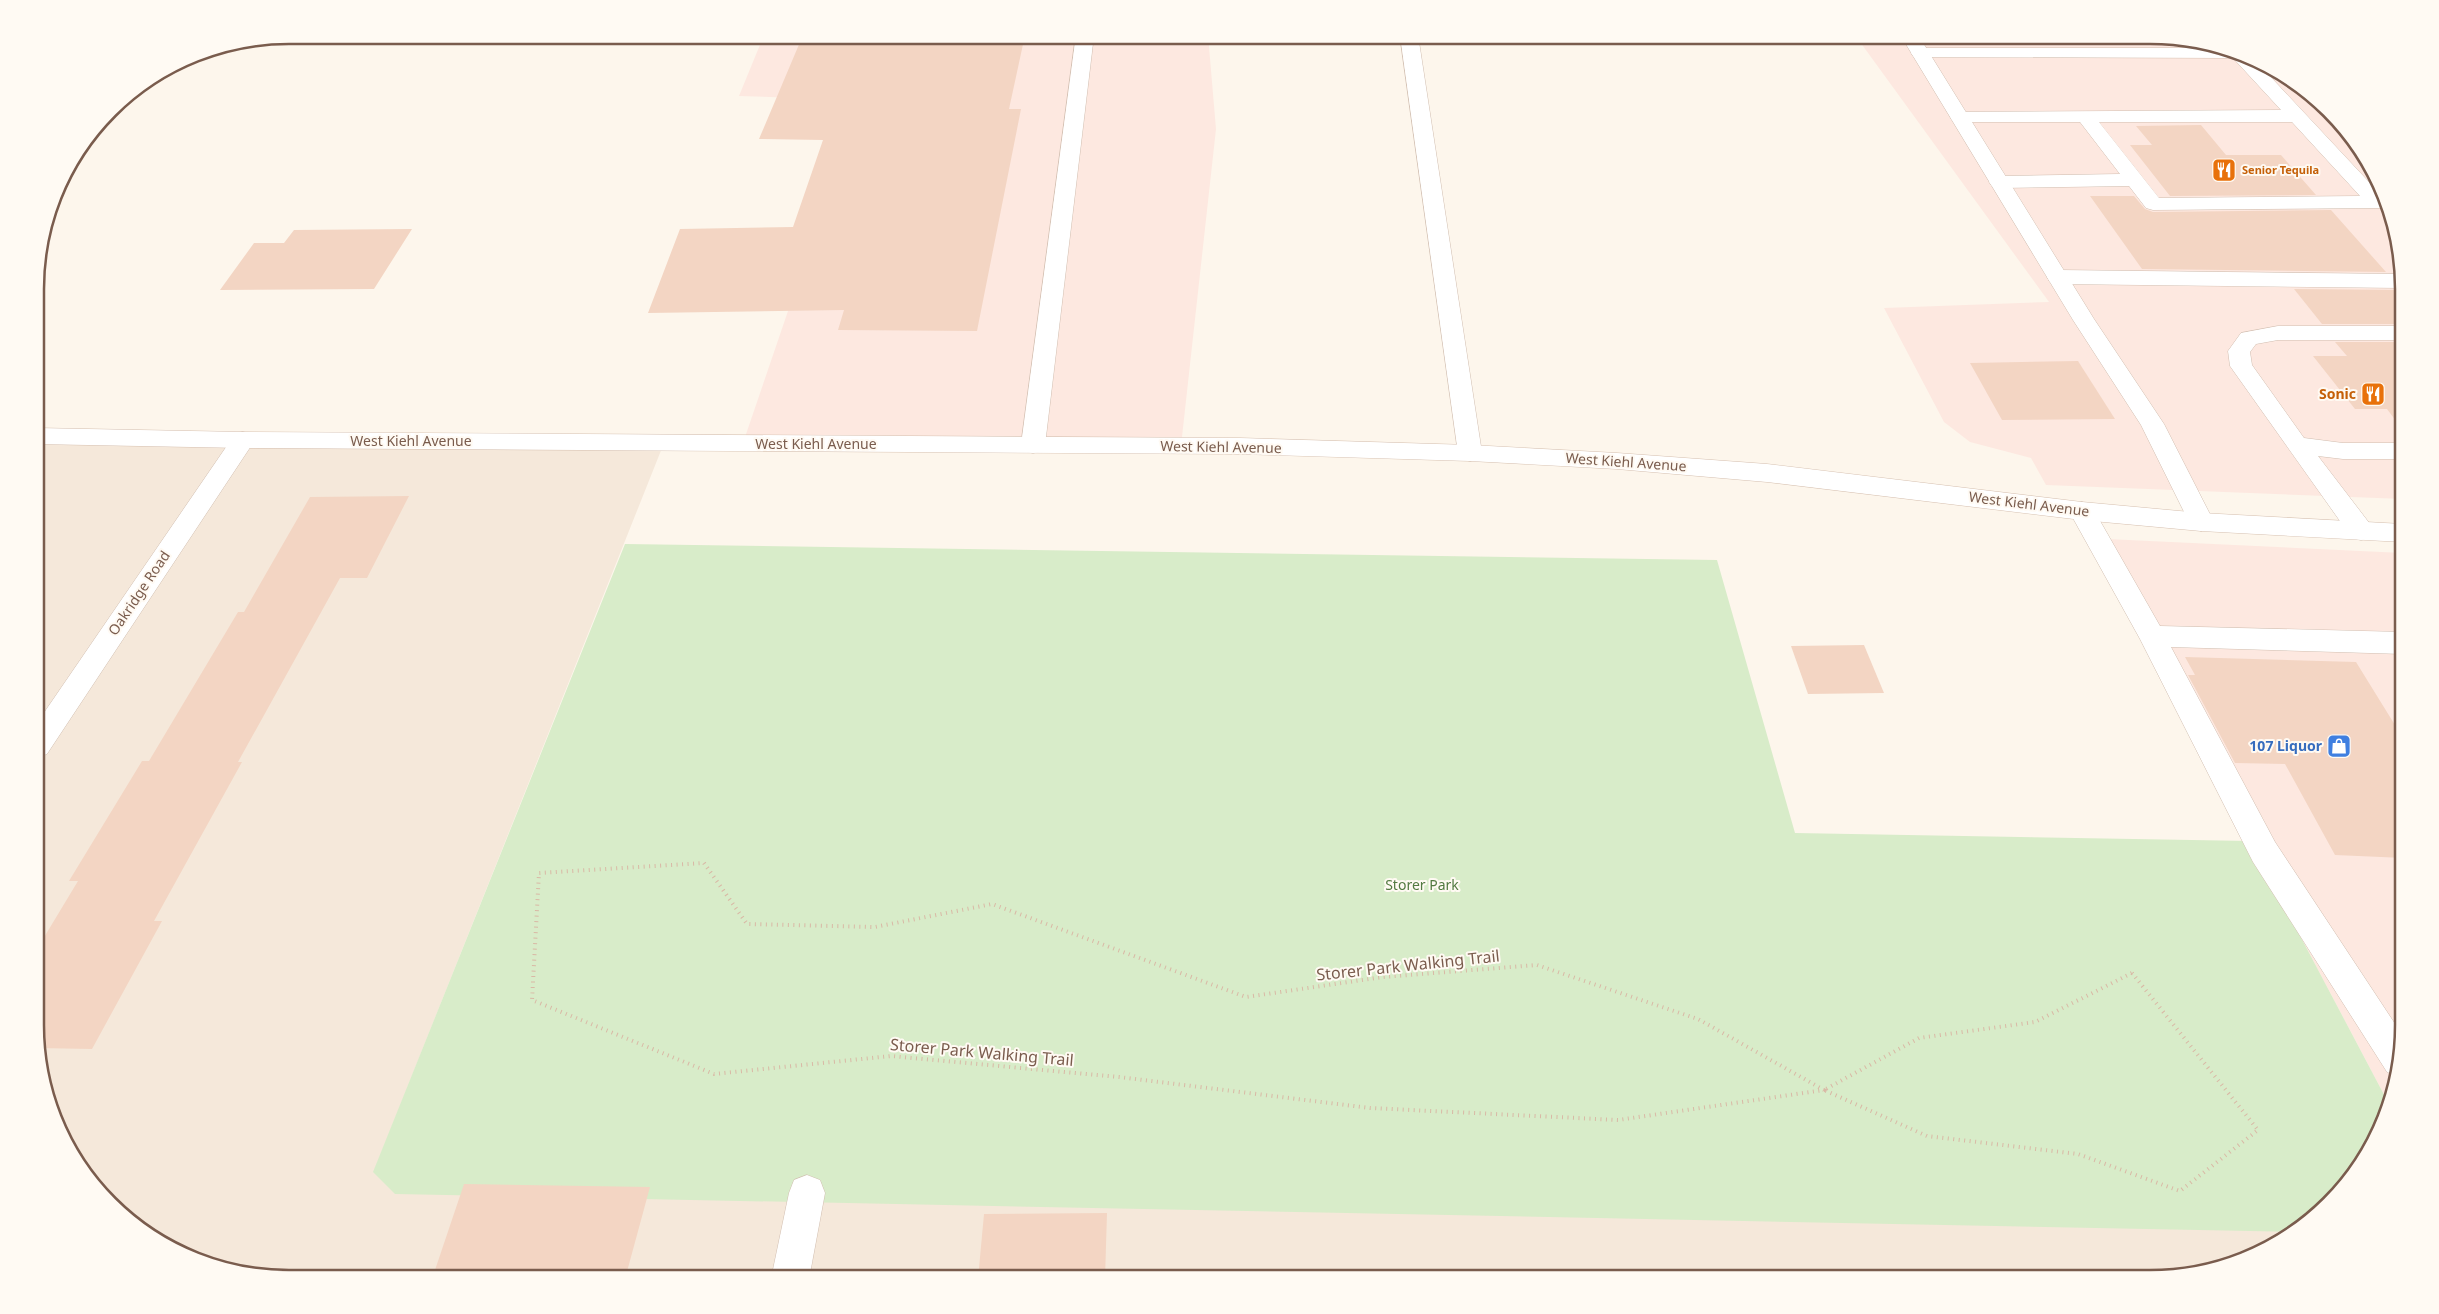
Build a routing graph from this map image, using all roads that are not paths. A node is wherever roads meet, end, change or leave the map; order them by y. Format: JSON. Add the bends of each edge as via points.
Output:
{"nodes":[{"id":1,"x":1084,"y":44,"type":"edge"},
{"id":2,"x":1410,"y":44,"type":"edge"},
{"id":3,"x":1915,"y":44,"type":"edge"},
{"id":4,"x":2021,"y":44,"type":"edge"},
{"id":5,"x":2209,"y":51,"type":"edge"},
{"id":6,"x":2249,"y":65,"type":"edge"},
{"id":7,"x":1959,"y":116,"type":"junction"},
{"id":8,"x":2085,"y":116,"type":"junction"},
{"id":9,"x":2295,"y":116,"type":"junction"},
{"id":10,"x":2134,"y":180,"type":"junction"},
{"id":11,"x":2000,"y":182,"type":"junction"},
{"id":12,"x":2378,"y":198,"type":"edge"},
{"id":13,"x":2379,"y":202,"type":"edge"},
{"id":14,"x":2058,"y":277,"type":"junction"},
{"id":15,"x":2395,"y":281,"type":"edge"},
{"id":16,"x":2395,"y":334,"type":"edge"},
{"id":17,"x":44,"y":436,"type":"edge"},
{"id":18,"x":242,"y":440,"type":"junction"},
{"id":19,"x":1033,"y":445,"type":"junction"},
{"id":20,"x":2297,"y":445,"type":"junction"},
{"id":21,"x":2395,"y":451,"type":"edge"},
{"id":22,"x":1470,"y":453,"type":"junction"},
{"id":23,"x":2082,"y":511,"type":"junction"},
{"id":24,"x":2201,"y":522,"type":"junction"},
{"id":25,"x":2361,"y":531,"type":"junction"},
{"id":26,"x":2395,"y":533,"type":"edge"},
{"id":27,"x":2152,"y":636,"type":"junction"},
{"id":28,"x":2395,"y":643,"type":"edge"},
{"id":29,"x":44,"y":734,"type":"edge"},
{"id":30,"x":2394,"y":1051,"type":"edge"},
{"id":31,"x":807,"y":1193,"type":"dead end"},
{"id":32,"x":792,"y":1270,"type":"edge"}],
"edges":[{"from":1,"to":19,"type":"street"},
{"from":2,"to":22,"type":"street"},
{"from":3,"to":7,"type":"street"},
{"from":4,"to":5,"type":"street"},
{"from":6,"to":9,"type":"street"},
{"from":7,"to":8,"type":"street"},
{"from":7,"to":11,"type":"street"},
{"from":8,"to":9,"type":"street"},
{"from":8,"to":10,"type":"street"},
{"from":9,"to":12,"type":"street"},
{"from":10,"to":11,"type":"street"},
{"from":10,"to":13,"type":"street","via":[[2153,204]]},
{"from":11,"to":14,"type":"street"},
{"from":14,"to":15,"type":"street"},
{"from":14,"to":24,"type":"street","via":[[2152,424]]},
{"from":16,"to":20,"type":"street","via":[[2278,333],[2248,338],[2239,351],[2241,366]]},
{"from":17,"to":18,"type":"street","name":"West Kiehl Avenue"},
{"from":18,"to":19,"type":"street","name":"West Kiehl Avenue"},
{"from":18,"to":29,"type":"street","name":"Oakridge Road"},
{"from":19,"to":22,"type":"street","name":"West Kiehl Avenue","via":[[1240,446]]},
{"from":20,"to":21,"type":"street","via":[[2343,451]]},
{"from":20,"to":25,"type":"street"},
{"from":22,"to":23,"type":"street","name":"West Kiehl Avenue","via":[[1767,473]]},
{"from":23,"to":24,"type":"street","name":"West Kiehl Avenue"},
{"from":23,"to":27,"type":"street"},
{"from":24,"to":25,"type":"street","name":"West Kiehl Avenue"},
{"from":25,"to":26,"type":"street","name":"West Kiehl Avenue"},
{"from":27,"to":28,"type":"street"},
{"from":27,"to":30,"type":"street","via":[[2264,852]]},
{"from":31,"to":32,"type":"street"}]}
